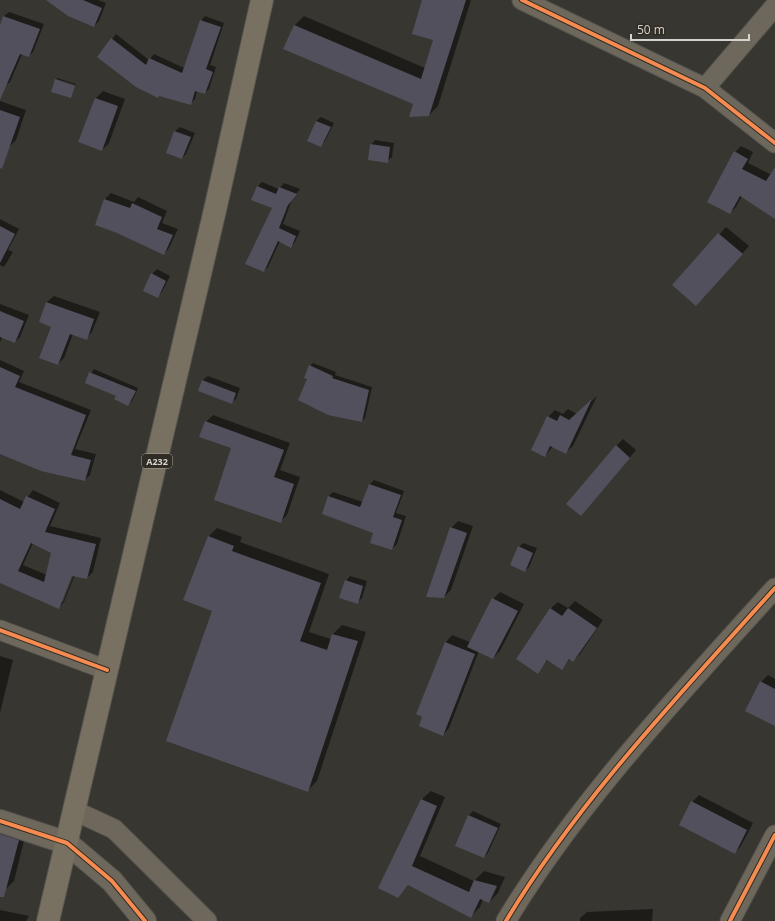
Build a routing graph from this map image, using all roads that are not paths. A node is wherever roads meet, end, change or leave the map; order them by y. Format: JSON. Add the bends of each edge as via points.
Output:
{"nodes":[{"id":1,"x":262,"y":0,"type":"edge"},
{"id":2,"x":522,"y":0,"type":"edge"},
{"id":3,"x":775,"y":6,"type":"edge"},
{"id":4,"x":705,"y":88,"type":"junction"},
{"id":5,"x":775,"y":143,"type":"edge"},
{"id":6,"x":775,"y":588,"type":"edge"},
{"id":7,"x":0,"y":630,"type":"edge"},
{"id":8,"x":108,"y":670,"type":"junction"},
{"id":9,"x":75,"y":811,"type":"junction"},
{"id":10,"x":0,"y":821,"type":"edge"},
{"id":11,"x":775,"y":835,"type":"edge"},
{"id":12,"x":67,"y":843,"type":"junction"},
{"id":13,"x":48,"y":921,"type":"edge"},
{"id":14,"x":145,"y":921,"type":"edge"},
{"id":15,"x":207,"y":921,"type":"edge"},
{"id":16,"x":506,"y":921,"type":"edge"},
{"id":17,"x":730,"y":921,"type":"edge"}],
"edges":[{"from":1,"to":8,"type":"main road","number":"A232"},
{"from":2,"to":4,"type":"street"},
{"from":3,"to":4,"type":"street"},
{"from":4,"to":5,"type":"street"},
{"from":6,"to":16,"type":"street","via":[[593,797],[527,886]]},
{"from":7,"to":8,"type":"street"},
{"from":8,"to":9,"type":"main road","number":"A232"},
{"from":9,"to":12,"type":"main road","number":"A232"},
{"from":9,"to":15,"type":"street","via":[[114,829]]},
{"from":10,"to":12,"type":"street"},
{"from":11,"to":17,"type":"street"},
{"from":12,"to":13,"type":"main road","number":"A232"},
{"from":12,"to":14,"type":"street","via":[[112,881]]}]}
